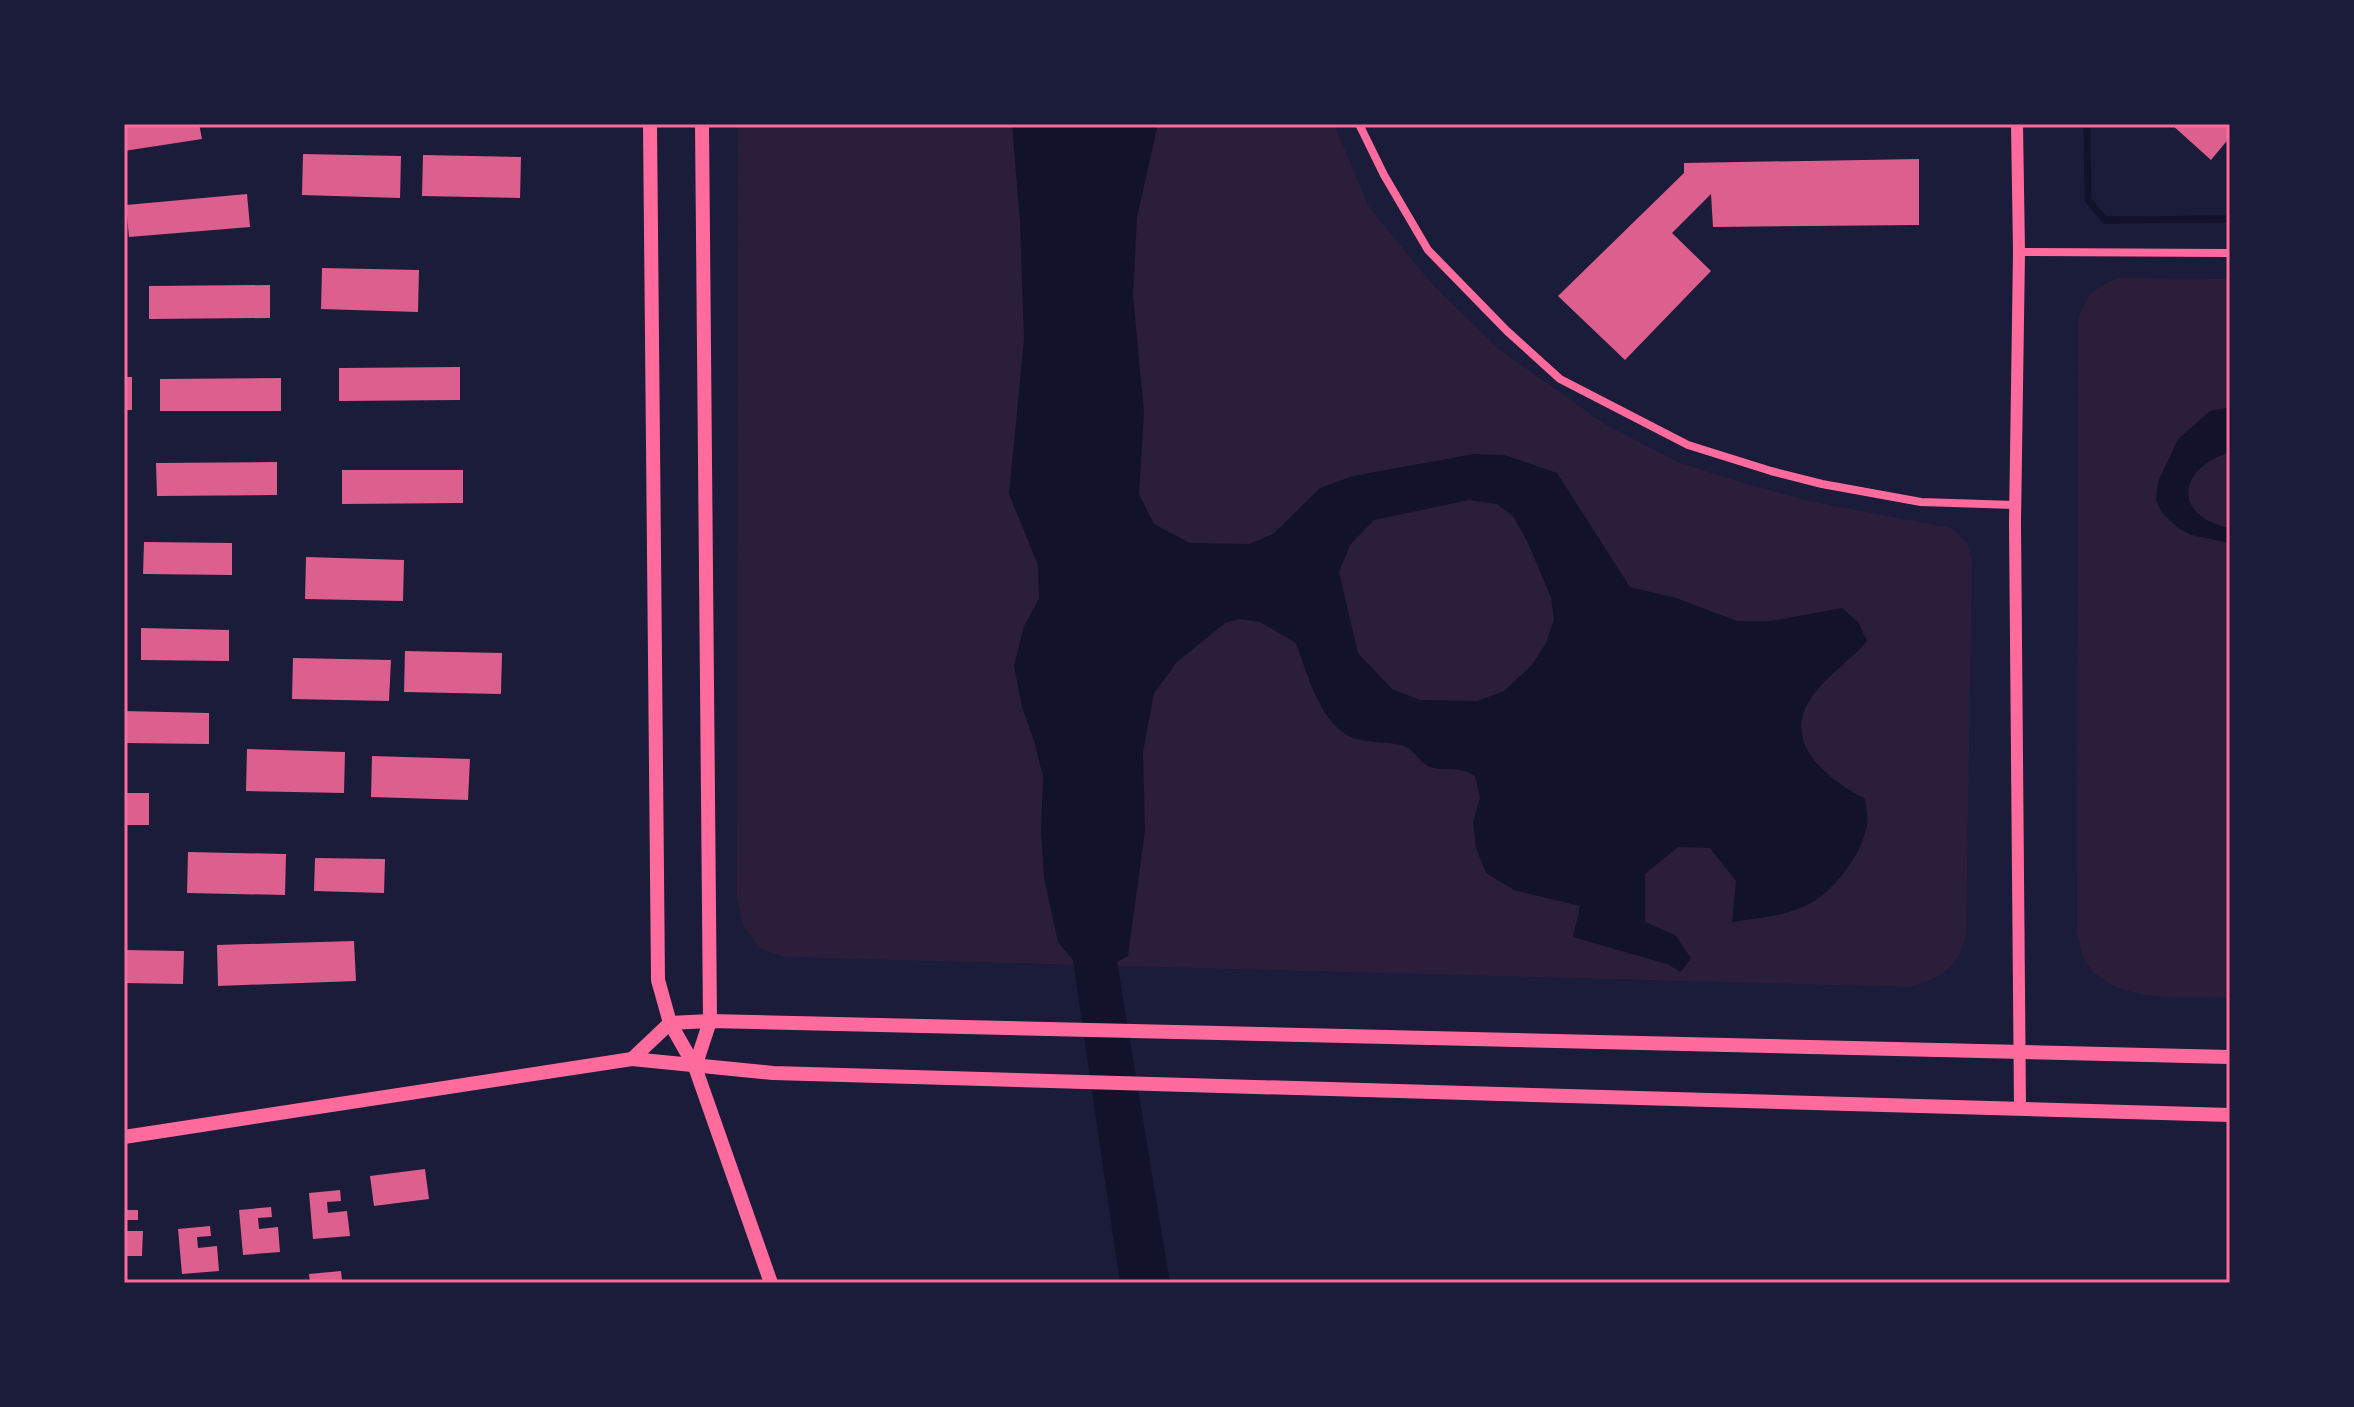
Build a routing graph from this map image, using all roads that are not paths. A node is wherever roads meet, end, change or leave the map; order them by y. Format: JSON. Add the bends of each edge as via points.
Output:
{"nodes":[{"id":1,"x":650,"y":124,"type":"edge"},
{"id":2,"x":702,"y":124,"type":"edge"},
{"id":3,"x":1359,"y":124,"type":"edge"},
{"id":4,"x":2017,"y":124,"type":"edge"},
{"id":5,"x":2019,"y":252,"type":"junction"},
{"id":6,"x":2230,"y":253,"type":"edge"},
{"id":7,"x":2015,"y":505,"type":"junction"},
{"id":8,"x":710,"y":1021,"type":"junction"},
{"id":9,"x":670,"y":1023,"type":"junction"},
{"id":10,"x":2019,"y":1051,"type":"junction"},
{"id":11,"x":2230,"y":1057,"type":"edge"},
{"id":12,"x":632,"y":1059,"type":"junction"},
{"id":13,"x":695,"y":1067,"type":"junction"},
{"id":14,"x":2020,"y":1108,"type":"junction"},
{"id":15,"x":2230,"y":1115,"type":"edge"},
{"id":16,"x":124,"y":1137,"type":"edge"},
{"id":17,"x":771,"y":1283,"type":"edge"}],
"edges":[{"from":1,"to":9,"type":"main road","via":[[658,980]]},
{"from":2,"to":8,"type":"main road"},
{"from":3,"to":7,"type":"street","via":[[1428,250],[1560,379],[1688,445],[1771,471],[1921,502]]},
{"from":4,"to":5,"type":"street"},
{"from":5,"to":6,"type":"street"},
{"from":5,"to":7,"type":"street"},
{"from":7,"to":10,"type":"street"},
{"from":8,"to":9,"type":"main road"},
{"from":8,"to":10,"type":"main road"},
{"from":8,"to":13,"type":"main road"},
{"from":9,"to":12,"type":"main road"},
{"from":9,"to":13,"type":"main road"},
{"from":10,"to":11,"type":"main road"},
{"from":10,"to":14,"type":"street"},
{"from":12,"to":13,"type":"main road"},
{"from":12,"to":16,"type":"main road"},
{"from":13,"to":14,"type":"main road"},
{"from":13,"to":17,"type":"main road"},
{"from":14,"to":15,"type":"main road"}]}
